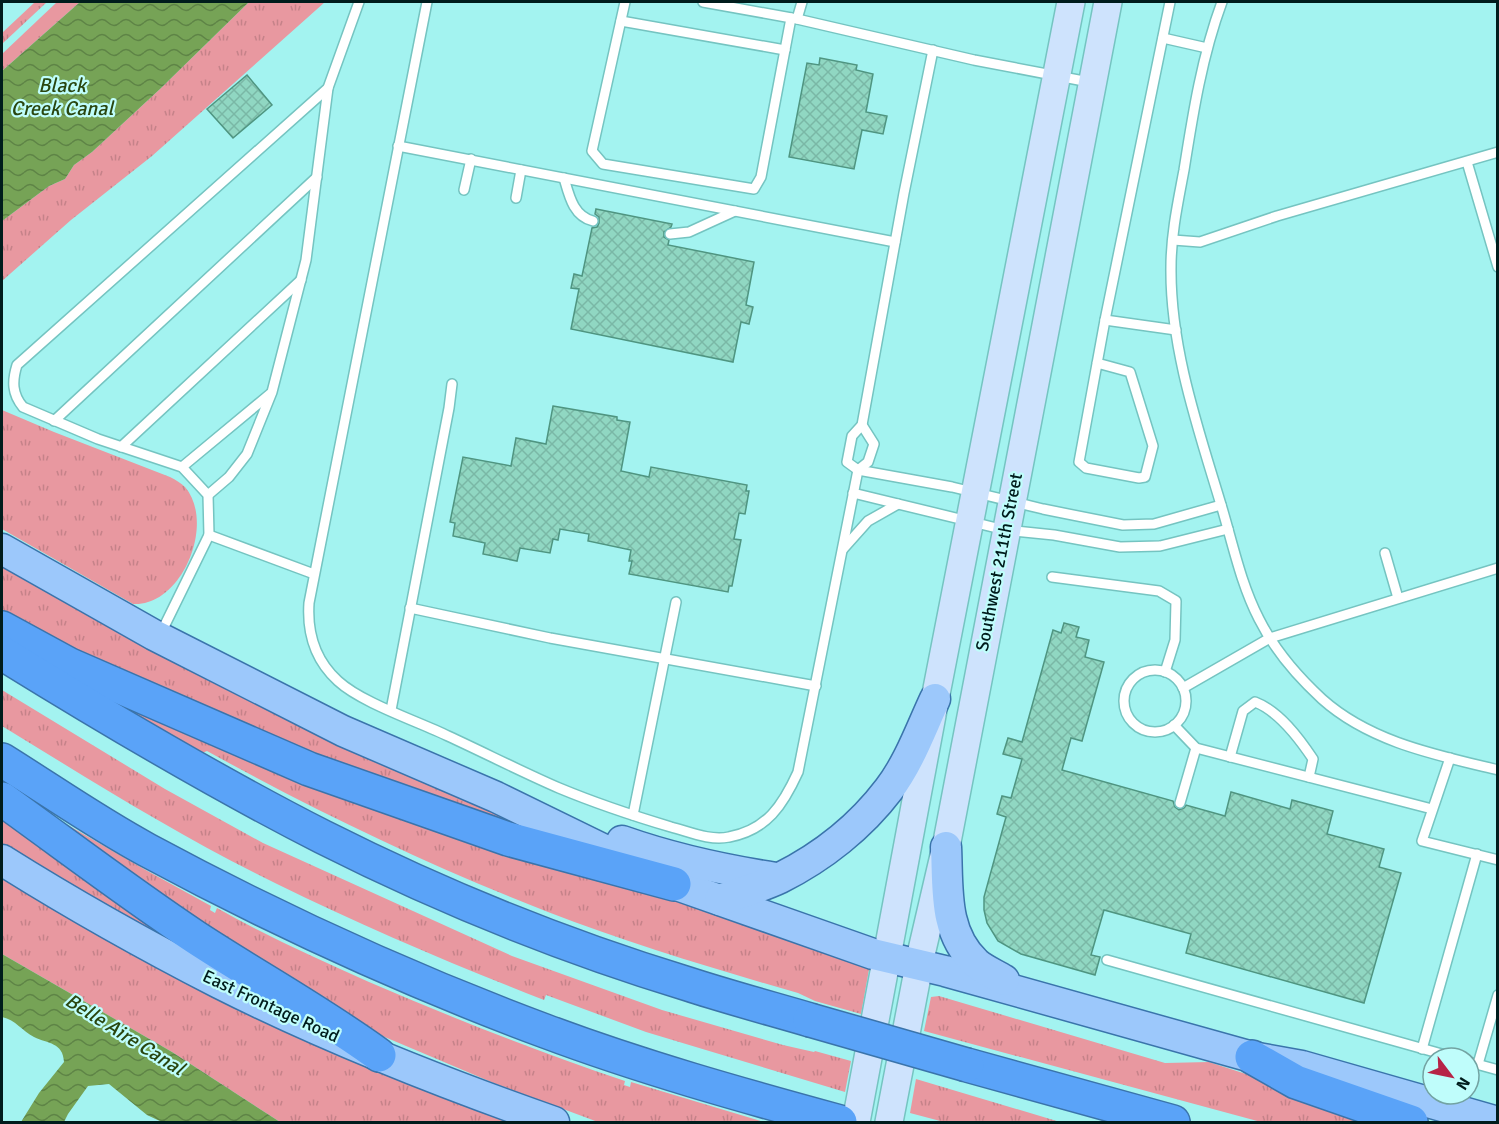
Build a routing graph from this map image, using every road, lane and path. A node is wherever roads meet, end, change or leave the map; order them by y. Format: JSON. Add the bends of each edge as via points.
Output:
{"nodes":[{"id":1,"x":359,"y":2,"type":"edge"},
{"id":2,"x":427,"y":2,"type":"edge"},
{"id":3,"x":626,"y":2,"type":"edge"},
{"id":4,"x":706,"y":2,"type":"edge"},
{"id":5,"x":802,"y":2,"type":"edge"},
{"id":6,"x":1071,"y":2,"type":"edge"},
{"id":7,"x":1108,"y":2,"type":"edge"},
{"id":8,"x":1170,"y":2,"type":"edge"},
{"id":9,"x":1222,"y":2,"type":"edge"},
{"id":10,"x":794,"y":18,"type":"junction"},
{"id":11,"x":621,"y":21,"type":"junction"},
{"id":12,"x":1163,"y":38,"type":"junction"},
{"id":13,"x":1207,"y":48,"type":"junction"},
{"id":14,"x":785,"y":50,"type":"junction"},
{"id":15,"x":933,"y":50,"type":"junction"},
{"id":16,"x":1056,"y":77,"type":"junction"},
{"id":17,"x":1091,"y":83,"type":"junction"},
{"id":18,"x":328,"y":88,"type":"junction"},
{"id":19,"x":398,"y":146,"type":"junction"},
{"id":20,"x":1497,"y":152,"type":"edge"},
{"id":21,"x":471,"y":159,"type":"junction"},
{"id":22,"x":1467,"y":162,"type":"junction"},
{"id":23,"x":521,"y":170,"type":"junction"},
{"id":24,"x":317,"y":177,"type":"junction"},
{"id":25,"x":564,"y":178,"type":"junction"},
{"id":26,"x":464,"y":190,"type":"dead end"},
{"id":27,"x":516,"y":198,"type":"dead end"},
{"id":28,"x":735,"y":211,"type":"junction"},
{"id":29,"x":593,"y":221,"type":"dead end"},
{"id":30,"x":670,"y":234,"type":"dead end"},
{"id":31,"x":1173,"y":240,"type":"junction"},
{"id":32,"x":895,"y":242,"type":"junction"},
{"id":33,"x":1497,"y":267,"type":"edge"},
{"id":34,"x":302,"y":280,"type":"junction"},
{"id":35,"x":1105,"y":320,"type":"junction"},
{"id":36,"x":1176,"y":330,"type":"junction"},
{"id":37,"x":1097,"y":363,"type":"junction"},
{"id":38,"x":452,"y":384,"type":"dead end"},
{"id":39,"x":272,"y":392,"type":"junction"},
{"id":40,"x":54,"y":421,"type":"junction"},
{"id":41,"x":862,"y":425,"type":"junction"},
{"id":42,"x":121,"y":447,"type":"junction"},
{"id":43,"x":182,"y":467,"type":"junction"},
{"id":44,"x":858,"y":470,"type":"junction"},
{"id":45,"x":853,"y":493,"type":"junction"},
{"id":46,"x":976,"y":493,"type":"junction"},
{"id":47,"x":208,"y":495,"type":"junction"},
{"id":48,"x":1011,"y":501,"type":"junction"},
{"id":49,"x":897,"y":504,"type":"junction"},
{"id":50,"x":1221,"y":505,"type":"junction"},
{"id":51,"x":971,"y":522,"type":"junction"},
{"id":52,"x":1228,"y":529,"type":"junction"},
{"id":53,"x":1005,"y":530,"type":"junction"},
{"id":54,"x":209,"y":535,"type":"junction"},
{"id":55,"x":2,"y":549,"type":"edge"},
{"id":56,"x":842,"y":551,"type":"junction"},
{"id":57,"x":1385,"y":553,"type":"dead end"},
{"id":58,"x":1497,"y":568,"type":"edge"},
{"id":59,"x":314,"y":574,"type":"junction"},
{"id":60,"x":1052,"y":577,"type":"dead end"},
{"id":61,"x":1398,"y":598,"type":"junction"},
{"id":62,"x":676,"y":602,"type":"dead end"},
{"id":63,"x":410,"y":608,"type":"junction"},
{"id":64,"x":2,"y":628,"type":"edge"},
{"id":65,"x":159,"y":637,"type":"junction"},
{"id":66,"x":1270,"y":638,"type":"junction"},
{"id":67,"x":2,"y":653,"type":"edge"},
{"id":68,"x":665,"y":658,"type":"junction"},
{"id":69,"x":1165,"y":672,"type":"junction"},
{"id":70,"x":816,"y":686,"type":"junction"},
{"id":71,"x":1183,"y":688,"type":"junction"},
{"id":72,"x":935,"y":699,"type":"junction"},
{"id":73,"x":391,"y":710,"type":"junction"},
{"id":74,"x":1174,"y":725,"type":"junction"},
{"id":75,"x":1196,"y":748,"type":"junction"},
{"id":76,"x":1230,"y":757,"type":"junction"},
{"id":77,"x":1450,"y":758,"type":"junction"},
{"id":78,"x":2,"y":760,"type":"edge"},
{"id":79,"x":1497,"y":770,"type":"edge"},
{"id":80,"x":1309,"y":777,"type":"junction"},
{"id":81,"x":496,"y":797,"type":"junction"},
{"id":82,"x":2,"y":799,"type":"edge"},
{"id":83,"x":1180,"y":803,"type":"dead end"},
{"id":84,"x":1432,"y":810,"type":"junction"},
{"id":85,"x":633,"y":814,"type":"junction"},
{"id":86,"x":946,"y":847,"type":"junction"},
{"id":87,"x":1477,"y":854,"type":"junction"},
{"id":88,"x":2,"y":860,"type":"edge"},
{"id":89,"x":1497,"y":860,"type":"edge"},
{"id":90,"x":779,"y":879,"type":"junction"},
{"id":91,"x":674,"y":884,"type":"junction"},
{"id":92,"x":720,"y":900,"type":"junction"},
{"id":93,"x":886,"y":957,"type":"junction"},
{"id":94,"x":1107,"y":960,"type":"dead end"},
{"id":95,"x":919,"y":965,"type":"junction"},
{"id":96,"x":1021,"y":992,"type":"junction"},
{"id":97,"x":1497,"y":995,"type":"edge"},
{"id":98,"x":1423,"y":1046,"type":"edge"},
{"id":99,"x":1479,"y":1046,"type":"edge"},
{"id":100,"x":1421,"y":1048,"type":"edge"},
{"id":101,"x":379,"y":1055,"type":"junction"},
{"id":102,"x":1252,"y":1057,"type":"junction"},
{"id":103,"x":1481,"y":1065,"type":"edge"},
{"id":104,"x":1497,"y":1070,"type":"edge"},
{"id":105,"x":554,"y":1122,"type":"edge"},
{"id":106,"x":840,"y":1122,"type":"edge"},
{"id":107,"x":856,"y":1122,"type":"edge"},
{"id":108,"x":889,"y":1122,"type":"edge"},
{"id":109,"x":1173,"y":1122,"type":"edge"},
{"id":110,"x":1411,"y":1122,"type":"edge"},
{"id":111,"x":1497,"y":1122,"type":"edge"}],
"edges":[{"from":1,"to":18,"type":"lane"},
{"from":2,"to":19,"type":"lane"},
{"from":3,"to":11,"type":"lane"},
{"from":4,"to":10,"type":"lane"},
{"from":5,"to":10,"type":"lane"},
{"from":6,"to":16,"type":"main road","name":"Southwest 211th Street"},
{"from":7,"to":17,"type":"main road","name":"Southwest 211th Street"},
{"from":8,"to":12,"type":"lane"},
{"from":9,"to":13,"type":"lane"},
{"from":10,"to":14,"type":"lane"},
{"from":10,"to":15,"type":"lane"},
{"from":11,"to":14,"type":"lane"},
{"from":11,"to":14,"type":"lane","via":[[592,151],[603,164],[754,189],[761,177]]},
{"from":12,"to":13,"type":"lane"},
{"from":12,"to":35,"type":"lane"},
{"from":13,"to":31,"type":"lane"},
{"from":15,"to":16,"type":"lane"},
{"from":15,"to":32,"type":"lane"},
{"from":16,"to":17,"type":"lane"},
{"from":16,"to":46,"type":"main road","name":"Southwest 211th Street"},
{"from":17,"to":48,"type":"main road","name":"Southwest 211th Street"},
{"from":18,"to":24,"type":"lane"},
{"from":18,"to":40,"type":"lane","via":[[17,365],[16,398],[23,406]]},
{"from":19,"to":21,"type":"lane"},
{"from":19,"to":59,"type":"lane"},
{"from":20,"to":22,"type":"lane"},
{"from":21,"to":23,"type":"lane"},
{"from":21,"to":26,"type":"lane"},
{"from":22,"to":31,"type":"lane","via":[[1200,242]]},
{"from":22,"to":33,"type":"lane"},
{"from":23,"to":25,"type":"lane"},
{"from":23,"to":27,"type":"lane"},
{"from":24,"to":34,"type":"lane"},
{"from":24,"to":40,"type":"lane"},
{"from":25,"to":28,"type":"lane"},
{"from":25,"to":29,"type":"lane","via":[[574,207]]},
{"from":28,"to":30,"type":"lane","via":[[689,232]]},
{"from":28,"to":32,"type":"lane"},
{"from":31,"to":36,"type":"lane"},
{"from":32,"to":41,"type":"lane"},
{"from":34,"to":39,"type":"lane"},
{"from":34,"to":42,"type":"lane"},
{"from":35,"to":36,"type":"lane"},
{"from":35,"to":37,"type":"lane"},
{"from":36,"to":50,"type":"lane"},
{"from":37,"to":37,"type":"lane","via":[[1079,462],[1086,468],[1145,477],[1153,446],[1130,372]]},
{"from":38,"to":63,"type":"lane"},
{"from":39,"to":43,"type":"lane"},
{"from":39,"to":47,"type":"lane","via":[[247,454]]},
{"from":40,"to":42,"type":"lane"},
{"from":41,"to":44,"type":"lane","via":[[873,444],[868,462]]},
{"from":41,"to":44,"type":"lane","via":[[852,436],[847,462]]},
{"from":42,"to":43,"type":"lane"},
{"from":43,"to":47,"type":"lane"},
{"from":44,"to":45,"type":"lane"},
{"from":44,"to":46,"type":"lane"},
{"from":45,"to":49,"type":"lane"},
{"from":45,"to":56,"type":"lane"},
{"from":46,"to":48,"type":"lane"},
{"from":46,"to":51,"type":"main road","name":"Southwest 211th Street"},
{"from":47,"to":54,"type":"lane"},
{"from":48,"to":50,"type":"lane","via":[[1142,525]]},
{"from":48,"to":53,"type":"main road","name":"Southwest 211th Street"},
{"from":49,"to":51,"type":"lane"},
{"from":49,"to":56,"type":"lane","via":[[868,521]]},
{"from":50,"to":52,"type":"lane"},
{"from":51,"to":53,"type":"lane"},
{"from":51,"to":72,"type":"main road","name":"Southwest 211th Street"},
{"from":52,"to":53,"type":"lane","via":[[1160,546],[1120,547]]},
{"from":52,"to":66,"type":"lane","via":[[1251,602]]},
{"from":53,"to":86,"type":"main road","name":"Southwest 211th Street"},
{"from":54,"to":59,"type":"lane"},
{"from":54,"to":65,"type":"lane"},
{"from":55,"to":65,"type":"main road"},
{"from":56,"to":70,"type":"lane"},
{"from":57,"to":61,"type":"lane"},
{"from":58,"to":61,"type":"lane"},
{"from":59,"to":73,"type":"lane","via":[[308,617],[317,654],[344,686]]},
{"from":60,"to":69,"type":"lane","via":[[1159,591],[1176,601],[1175,640]]},
{"from":61,"to":66,"type":"lane"},
{"from":62,"to":68,"type":"lane"},
{"from":63,"to":68,"type":"lane"},
{"from":63,"to":73,"type":"lane"},
{"from":64,"to":91,"type":"highway","via":[[70,665],[309,769],[508,839]]},
{"from":65,"to":81,"type":"main road","via":[[343,731]]},
{"from":66,"to":71,"type":"lane"},
{"from":66,"to":77,"type":"lane","via":[[1323,701],[1390,740]]},
{"from":67,"to":109,"type":"highway","bridge":true,"via":[[209,778],[325,838],[444,893],[565,942],[687,984]]},
{"from":68,"to":70,"type":"lane"},
{"from":68,"to":85,"type":"lane"},
{"from":69,"to":71,"type":"lane"},
{"from":69,"to":74,"type":"lane","via":[[1139,675],[1131,681],[1124,701],[1138,727],[1157,732]]},
{"from":70,"to":85,"type":"lane","via":[[798,772],[772,817],[744,833],[718,838]]},
{"from":71,"to":74,"type":"lane","via":[[1185,707]]},
{"from":72,"to":90,"type":"main road","via":[[891,788],[842,838]]},
{"from":72,"to":93,"type":"main road","name":"Southwest 211th Street"},
{"from":73,"to":85,"type":"lane","via":[[560,788]]},
{"from":74,"to":75,"type":"lane"},
{"from":75,"to":76,"type":"lane"},
{"from":75,"to":83,"type":"lane"},
{"from":76,"to":80,"type":"lane"},
{"from":76,"to":80,"type":"lane","via":[[1243,711],[1255,702],[1267,707],[1314,759]]},
{"from":77,"to":79,"type":"lane"},
{"from":77,"to":84,"type":"lane"},
{"from":78,"to":106,"type":"highway","via":[[146,849],[364,957],[547,1032]]},
{"from":80,"to":84,"type":"lane"},
{"from":81,"to":90,"type":"main road","via":[[660,854]]},
{"from":81,"to":91,"type":"main road"},
{"from":82,"to":101,"type":"highway","via":[[188,932]]},
{"from":84,"to":87,"type":"lane","via":[[1422,841]]},
{"from":86,"to":95,"type":"main road","name":"Southwest 211th Street"},
{"from":86,"to":96,"type":"main road","via":[[949,910],[956,936],[976,963]]},
{"from":87,"to":89,"type":"lane"},
{"from":87,"to":98,"type":"lane"},
{"from":88,"to":101,"type":"main road","name":"East Frontage Road","via":[[119,930],[219,983]]},
{"from":90,"to":92,"type":"main road"},
{"from":91,"to":92,"type":"main road"},
{"from":92,"to":93,"type":"main road"},
{"from":93,"to":95,"type":"main road"},
{"from":93,"to":107,"type":"main road","name":"Southwest 211th Street"},
{"from":94,"to":100,"type":"lane"},
{"from":95,"to":96,"type":"main road"},
{"from":95,"to":108,"type":"main road","name":"Southwest 211th Street"},
{"from":96,"to":102,"type":"main road"},
{"from":97,"to":99,"type":"lane"},
{"from":101,"to":105,"type":"main road","name":"East Frontage Road"},
{"from":102,"to":110,"type":"highway","via":[[1296,1082]]},
{"from":102,"to":111,"type":"main road","via":[[1302,1066]]},
{"from":103,"to":104,"type":"lane"}]}
